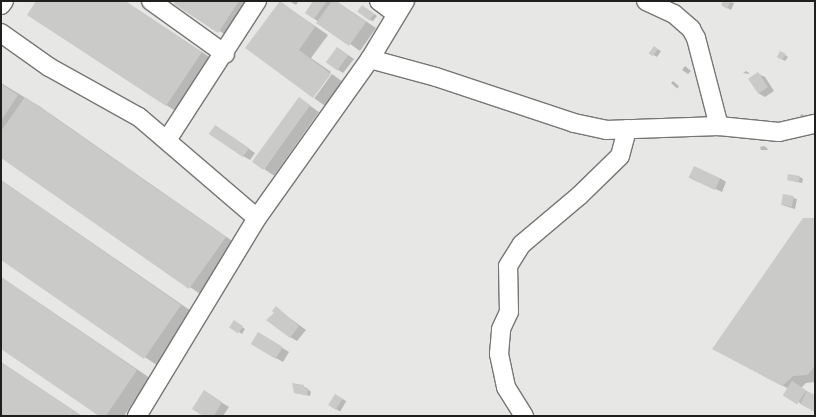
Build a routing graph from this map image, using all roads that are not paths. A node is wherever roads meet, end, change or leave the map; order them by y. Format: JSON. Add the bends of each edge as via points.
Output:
{"nodes":[{"id":1,"x":4,"y":1,"type":"edge"},
{"id":2,"x":150,"y":1,"type":"edge"},
{"id":3,"x":257,"y":1,"type":"edge"},
{"id":4,"x":379,"y":1,"type":"edge"},
{"id":5,"x":646,"y":1,"type":"edge"},
{"id":6,"x":1,"y":5,"type":"edge"},
{"id":7,"x":400,"y":7,"type":"edge"},
{"id":8,"x":1,"y":33,"type":"edge"},
{"id":9,"x":225,"y":54,"type":"junction"},
{"id":10,"x":370,"y":59,"type":"junction"},
{"id":11,"x":815,"y":124,"type":"edge"},
{"id":12,"x":719,"y":126,"type":"junction"},
{"id":13,"x":627,"y":129,"type":"junction"},
{"id":14,"x":167,"y":140,"type":"junction"},
{"id":15,"x":257,"y":218,"type":"junction"},
{"id":16,"x":137,"y":416,"type":"edge"},
{"id":17,"x":524,"y":416,"type":"edge"}],
"edges":[{"from":1,"to":6,"type":"street"},
{"from":2,"to":9,"type":"street"},
{"from":3,"to":9,"type":"street"},
{"from":4,"to":7,"type":"street"},
{"from":5,"to":12,"type":"street","via":[[674,14],[691,29],[696,38]]},
{"from":7,"to":10,"type":"street"},
{"from":8,"to":14,"type":"street","via":[[49,67],[139,117]]},
{"from":9,"to":14,"type":"street"},
{"from":10,"to":13,"type":"street","via":[[436,77],[574,123],[606,130]]},
{"from":10,"to":15,"type":"street"},
{"from":11,"to":12,"type":"street","via":[[779,132]]},
{"from":12,"to":13,"type":"street"},
{"from":13,"to":17,"type":"street","via":[[620,156],[579,196],[522,244],[508,266],[509,312],[501,329],[499,354],[506,387]]},
{"from":14,"to":15,"type":"street"},
{"from":15,"to":16,"type":"street"}]}
